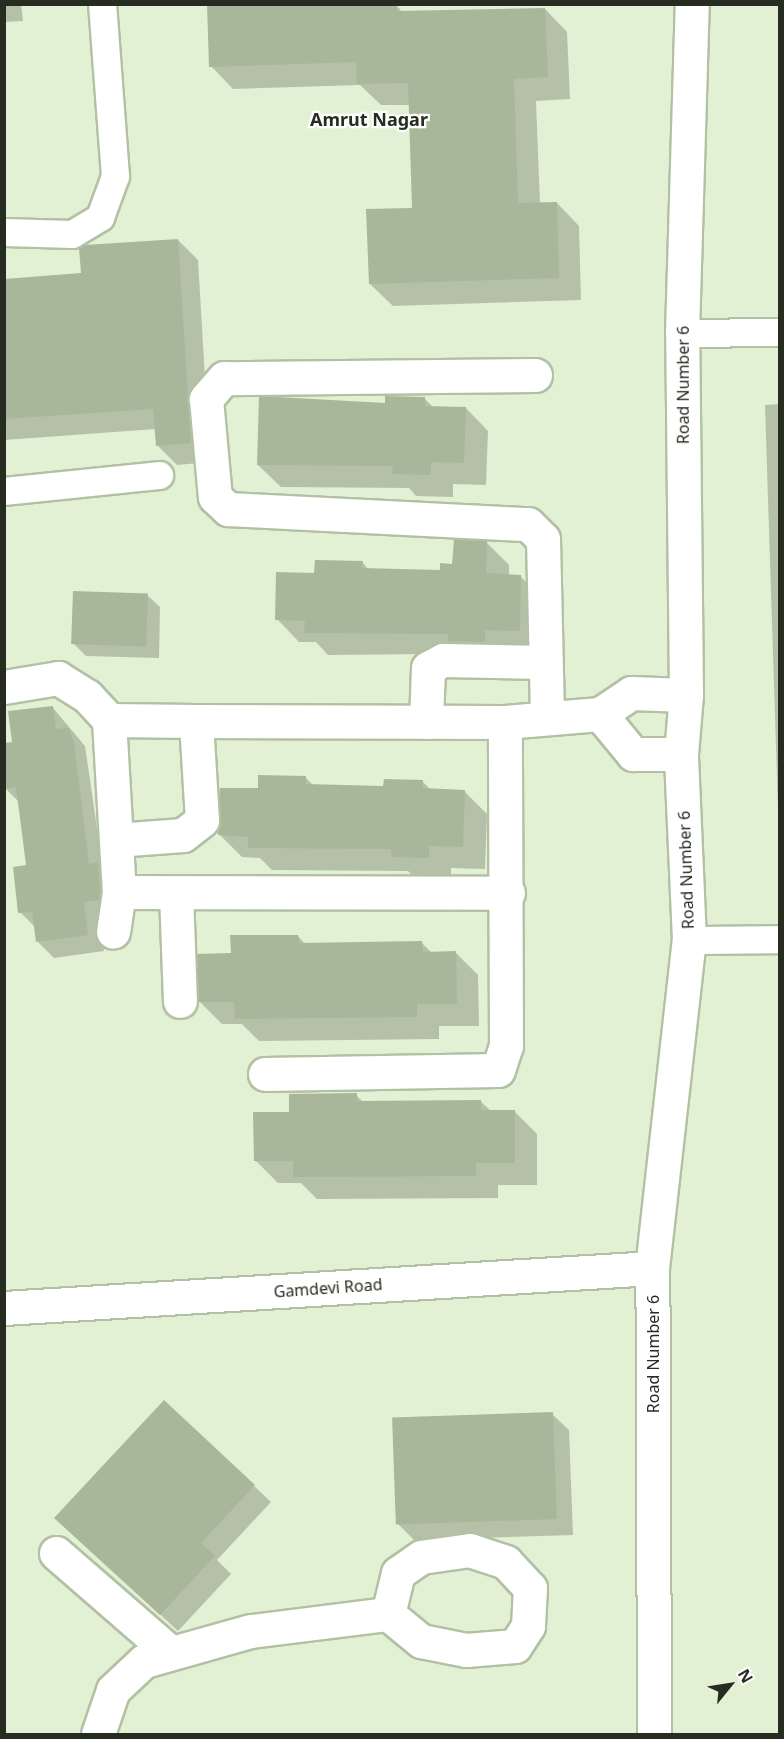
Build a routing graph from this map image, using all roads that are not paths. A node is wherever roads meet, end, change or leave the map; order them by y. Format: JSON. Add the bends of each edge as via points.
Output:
{"nodes":[{"id":1,"x":102,"y":4,"type":"edge"},
{"id":2,"x":692,"y":4,"type":"edge"},
{"id":3,"x":4,"y":232,"type":"edge"},
{"id":4,"x":780,"y":332,"type":"edge"},
{"id":5,"x":682,"y":333,"type":"junction"},
{"id":6,"x":535,"y":375,"type":"dead end"},
{"id":7,"x":159,"y":475,"type":"dead end"},
{"id":8,"x":4,"y":490,"type":"edge"},
{"id":9,"x":546,"y":663,"type":"junction"},
{"id":10,"x":4,"y":687,"type":"edge"},
{"id":11,"x":686,"y":695,"type":"junction"},
{"id":12,"x":600,"y":714,"type":"junction"},
{"id":13,"x":547,"y":718,"type":"junction"},
{"id":14,"x":109,"y":720,"type":"junction"},
{"id":15,"x":196,"y":721,"type":"junction"},
{"id":16,"x":426,"y":722,"type":"junction"},
{"id":17,"x":505,"y":722,"type":"junction"},
{"id":18,"x":681,"y":754,"type":"junction"},
{"id":19,"x":116,"y":840,"type":"junction"},
{"id":20,"x":119,"y":892,"type":"junction"},
{"id":21,"x":508,"y":892,"type":"junction"},
{"id":22,"x":176,"y":893,"type":"junction"},
{"id":23,"x":113,"y":932,"type":"dead end"},
{"id":24,"x":780,"y":939,"type":"edge"},
{"id":25,"x":689,"y":940,"type":"junction"},
{"id":26,"x":180,"y":1000,"type":"dead end"},
{"id":27,"x":265,"y":1074,"type":"dead end"},
{"id":28,"x":652,"y":1268,"type":"junction"},
{"id":29,"x":4,"y":1308,"type":"edge"},
{"id":30,"x":56,"y":1553,"type":"dead end"},
{"id":31,"x":388,"y":1614,"type":"dead end"},
{"id":32,"x":171,"y":1653,"type":"junction"},
{"id":33,"x":98,"y":1734,"type":"edge"},
{"id":34,"x":654,"y":1734,"type":"edge"}],
"edges":[{"from":1,"to":3,"type":"lane","via":[[115,176],[100,218],[72,234]]},
{"from":2,"to":5,"type":"street","name":"Road Number 6"},
{"from":4,"to":5,"type":"lane"},
{"from":5,"to":11,"type":"street","name":"Road Number 6"},
{"from":6,"to":9,"type":"street","via":[[224,378],[206,399],[215,497],[228,509],[528,524],[543,539]]},
{"from":7,"to":8,"type":"lane"},
{"from":9,"to":13,"type":"street"},
{"from":9,"to":16,"type":"street","via":[[443,660],[428,668]]},
{"from":10,"to":14,"type":"street","via":[[58,678],[87,696]]},
{"from":11,"to":12,"type":"street","via":[[631,693]]},
{"from":11,"to":18,"type":"street","name":"Road Number 6"},
{"from":12,"to":13,"type":"street"},
{"from":12,"to":18,"type":"street","via":[[633,754]]},
{"from":13,"to":17,"type":"street"},
{"from":14,"to":15,"type":"street"},
{"from":14,"to":19,"type":"street"},
{"from":15,"to":16,"type":"street"},
{"from":15,"to":19,"type":"street","via":[[202,820],[183,835]]},
{"from":16,"to":17,"type":"street"},
{"from":17,"to":21,"type":"street"},
{"from":18,"to":25,"type":"street","name":"Road Number 6"},
{"from":19,"to":20,"type":"street"},
{"from":20,"to":22,"type":"street"},
{"from":20,"to":23,"type":"street"},
{"from":21,"to":22,"type":"street"},
{"from":21,"to":27,"type":"street","via":[[506,1046],[498,1070]]},
{"from":22,"to":26,"type":"street"},
{"from":24,"to":25,"type":"lane"},
{"from":25,"to":28,"type":"street","name":"Road Number 6"},
{"from":28,"to":29,"type":"street","name":"Gamdevi Road"},
{"from":28,"to":34,"type":"street","name":"Road Number 6"},
{"from":30,"to":32,"type":"street"},
{"from":31,"to":32,"type":"street","via":[[251,1631]]},
{"from":32,"to":33,"type":"street","via":[[144,1661],[113,1690]]}]}
